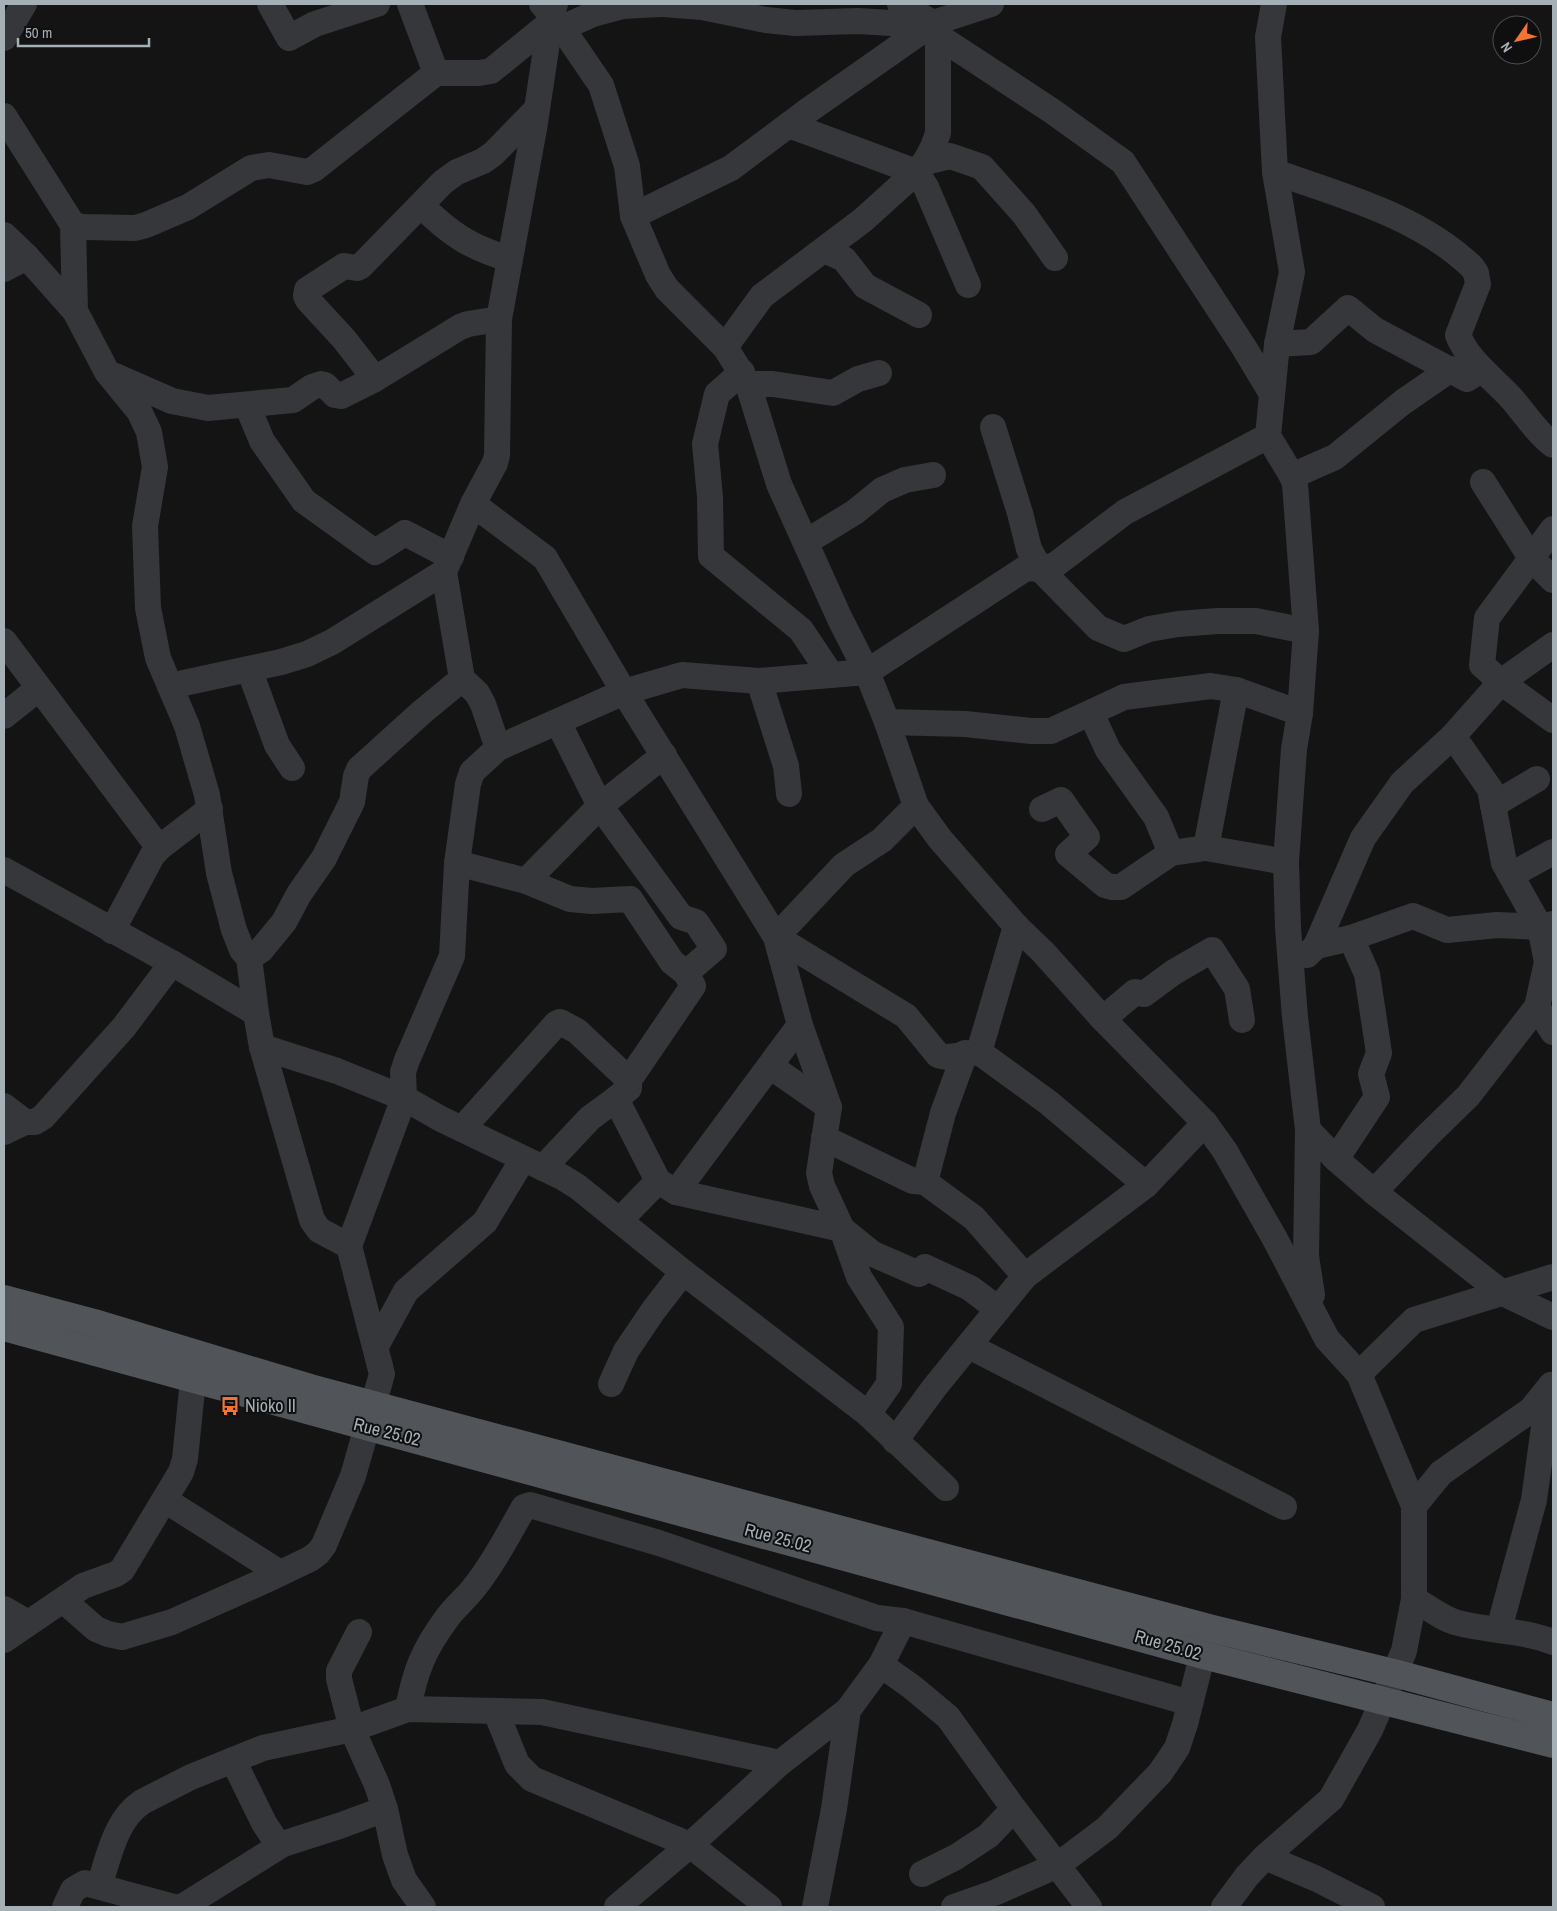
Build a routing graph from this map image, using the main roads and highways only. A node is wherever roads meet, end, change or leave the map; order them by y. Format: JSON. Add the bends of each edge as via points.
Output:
{"nodes":[{"id":1,"x":4,"y":1299,"type":"edge"},
{"id":2,"x":4,"y":1327,"type":"edge"},
{"id":3,"x":371,"y":1416,"type":"junction"},
{"id":4,"x":1553,"y":1716,"type":"edge"},
{"id":5,"x":1553,"y":1744,"type":"edge"}],
"edges":[{"from":1,"to":3,"type":"main road","via":[[310,1388]]},
{"from":2,"to":3,"type":"main road","name":"Rue 25.02","via":[[193,1380]]},
{"from":3,"to":4,"type":"main road","via":[[1394,1673]]},
{"from":3,"to":5,"type":"main road","name":"Rue 25.02","via":[[414,1438],[1203,1655]]}]}
